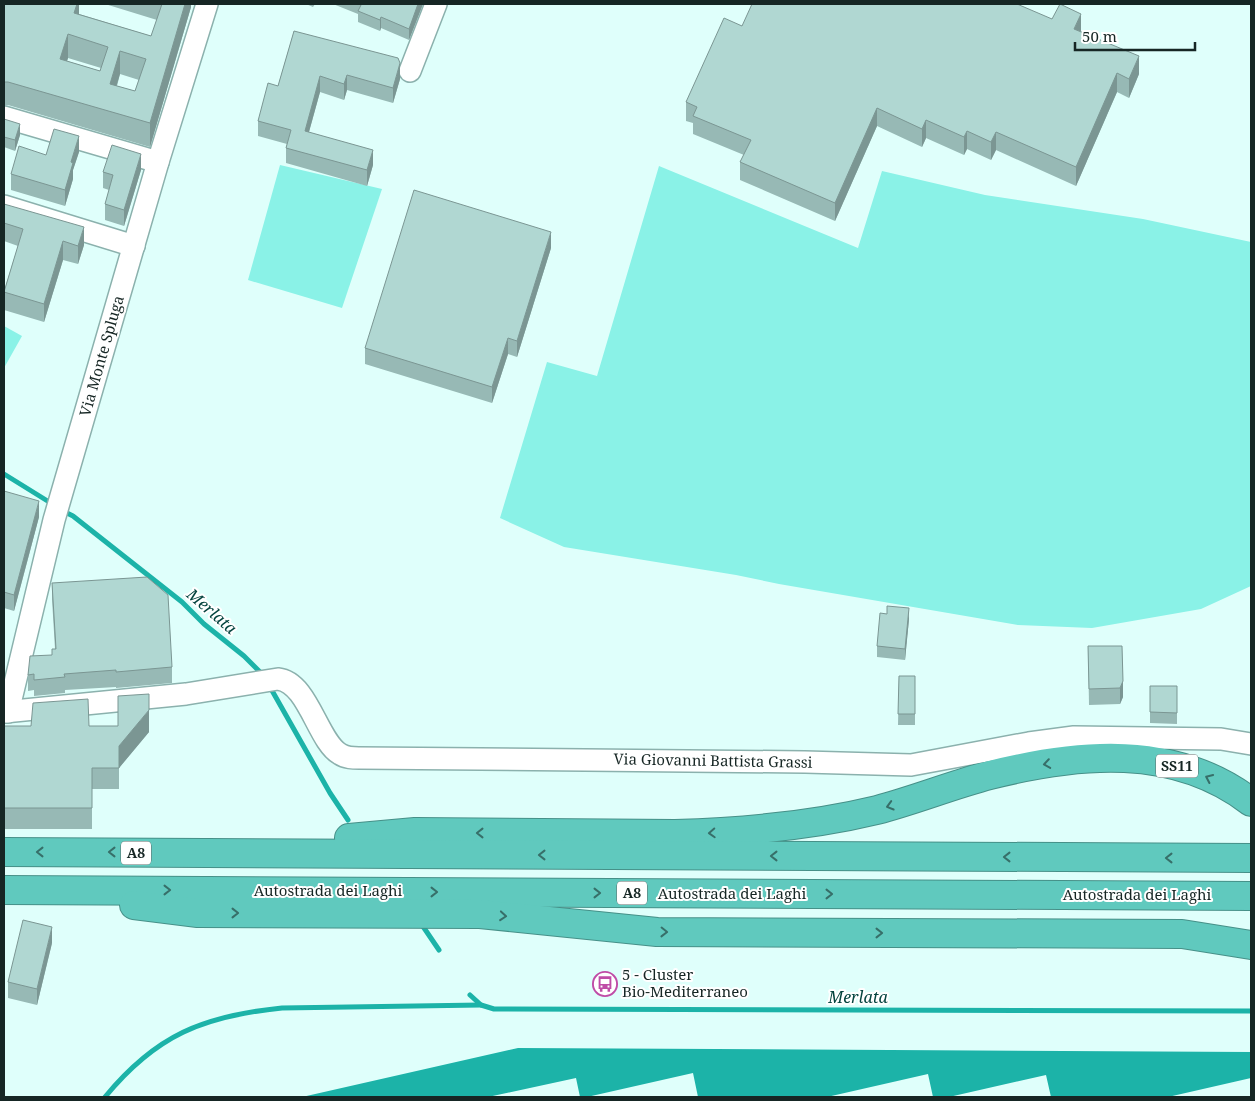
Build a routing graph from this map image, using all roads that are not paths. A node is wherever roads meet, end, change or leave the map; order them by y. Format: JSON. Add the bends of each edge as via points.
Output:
{"nodes":[{"id":1,"x":207,"y":4,"type":"edge"},
{"id":2,"x":436,"y":4,"type":"edge"},
{"id":3,"x":410,"y":72,"type":"dead end"},
{"id":4,"x":4,"y":117,"type":"edge"},
{"id":5,"x":158,"y":162,"type":"junction"},
{"id":6,"x":4,"y":206,"type":"edge"},
{"id":7,"x":134,"y":246,"type":"junction"},
{"id":8,"x":6,"y":712,"type":"edge"},
{"id":9,"x":1251,"y":744,"type":"edge"},
{"id":10,"x":1251,"y":802,"type":"edge"},
{"id":11,"x":4,"y":852,"type":"edge"},
{"id":12,"x":196,"y":853,"type":"junction"},
{"id":13,"x":1251,"y":858,"type":"edge"},
{"id":14,"x":8,"y":890,"type":"edge"},
{"id":15,"x":1251,"y":896,"type":"edge"},
{"id":16,"x":1245,"y":943,"type":"edge"}],
"edges":[{"from":1,"to":5,"type":"street","name":"Via Monte Spluga"},
{"from":2,"to":3,"type":"street"},
{"from":4,"to":5,"type":"street"},
{"from":5,"to":7,"type":"street","name":"Via Monte Spluga"},
{"from":6,"to":7,"type":"street"},
{"from":7,"to":8,"type":"street","name":"Via Monte Spluga","via":[[54,520]]},
{"from":8,"to":9,"type":"street","name":"Via Giovanni Battista Grassi","via":[[211,691],[278,679],[294,686],[334,749],[341,755],[359,758],[805,762],[901,766],[1029,742],[1074,737],[1221,739]]},
{"from":10,"to":12,"type":"highway","number":"SS11","one_way":true,"via":[[1210,778],[1176,765],[1138,758],[1095,758],[1023,767],[878,810],[778,828],[675,834],[415,832]]},
{"from":12,"to":11,"type":"highway","number":"A8","one_way":true},
{"from":13,"to":12,"type":"highway","number":"A8","one_way":true},
{"from":14,"to":15,"type":"highway","name":"Autostrada dei Laghi","number":"A8","one_way":true},
{"from":14,"to":16,"type":"highway","one_way":true,"via":[[198,913],[480,914],[657,932],[1182,934]]}]}
